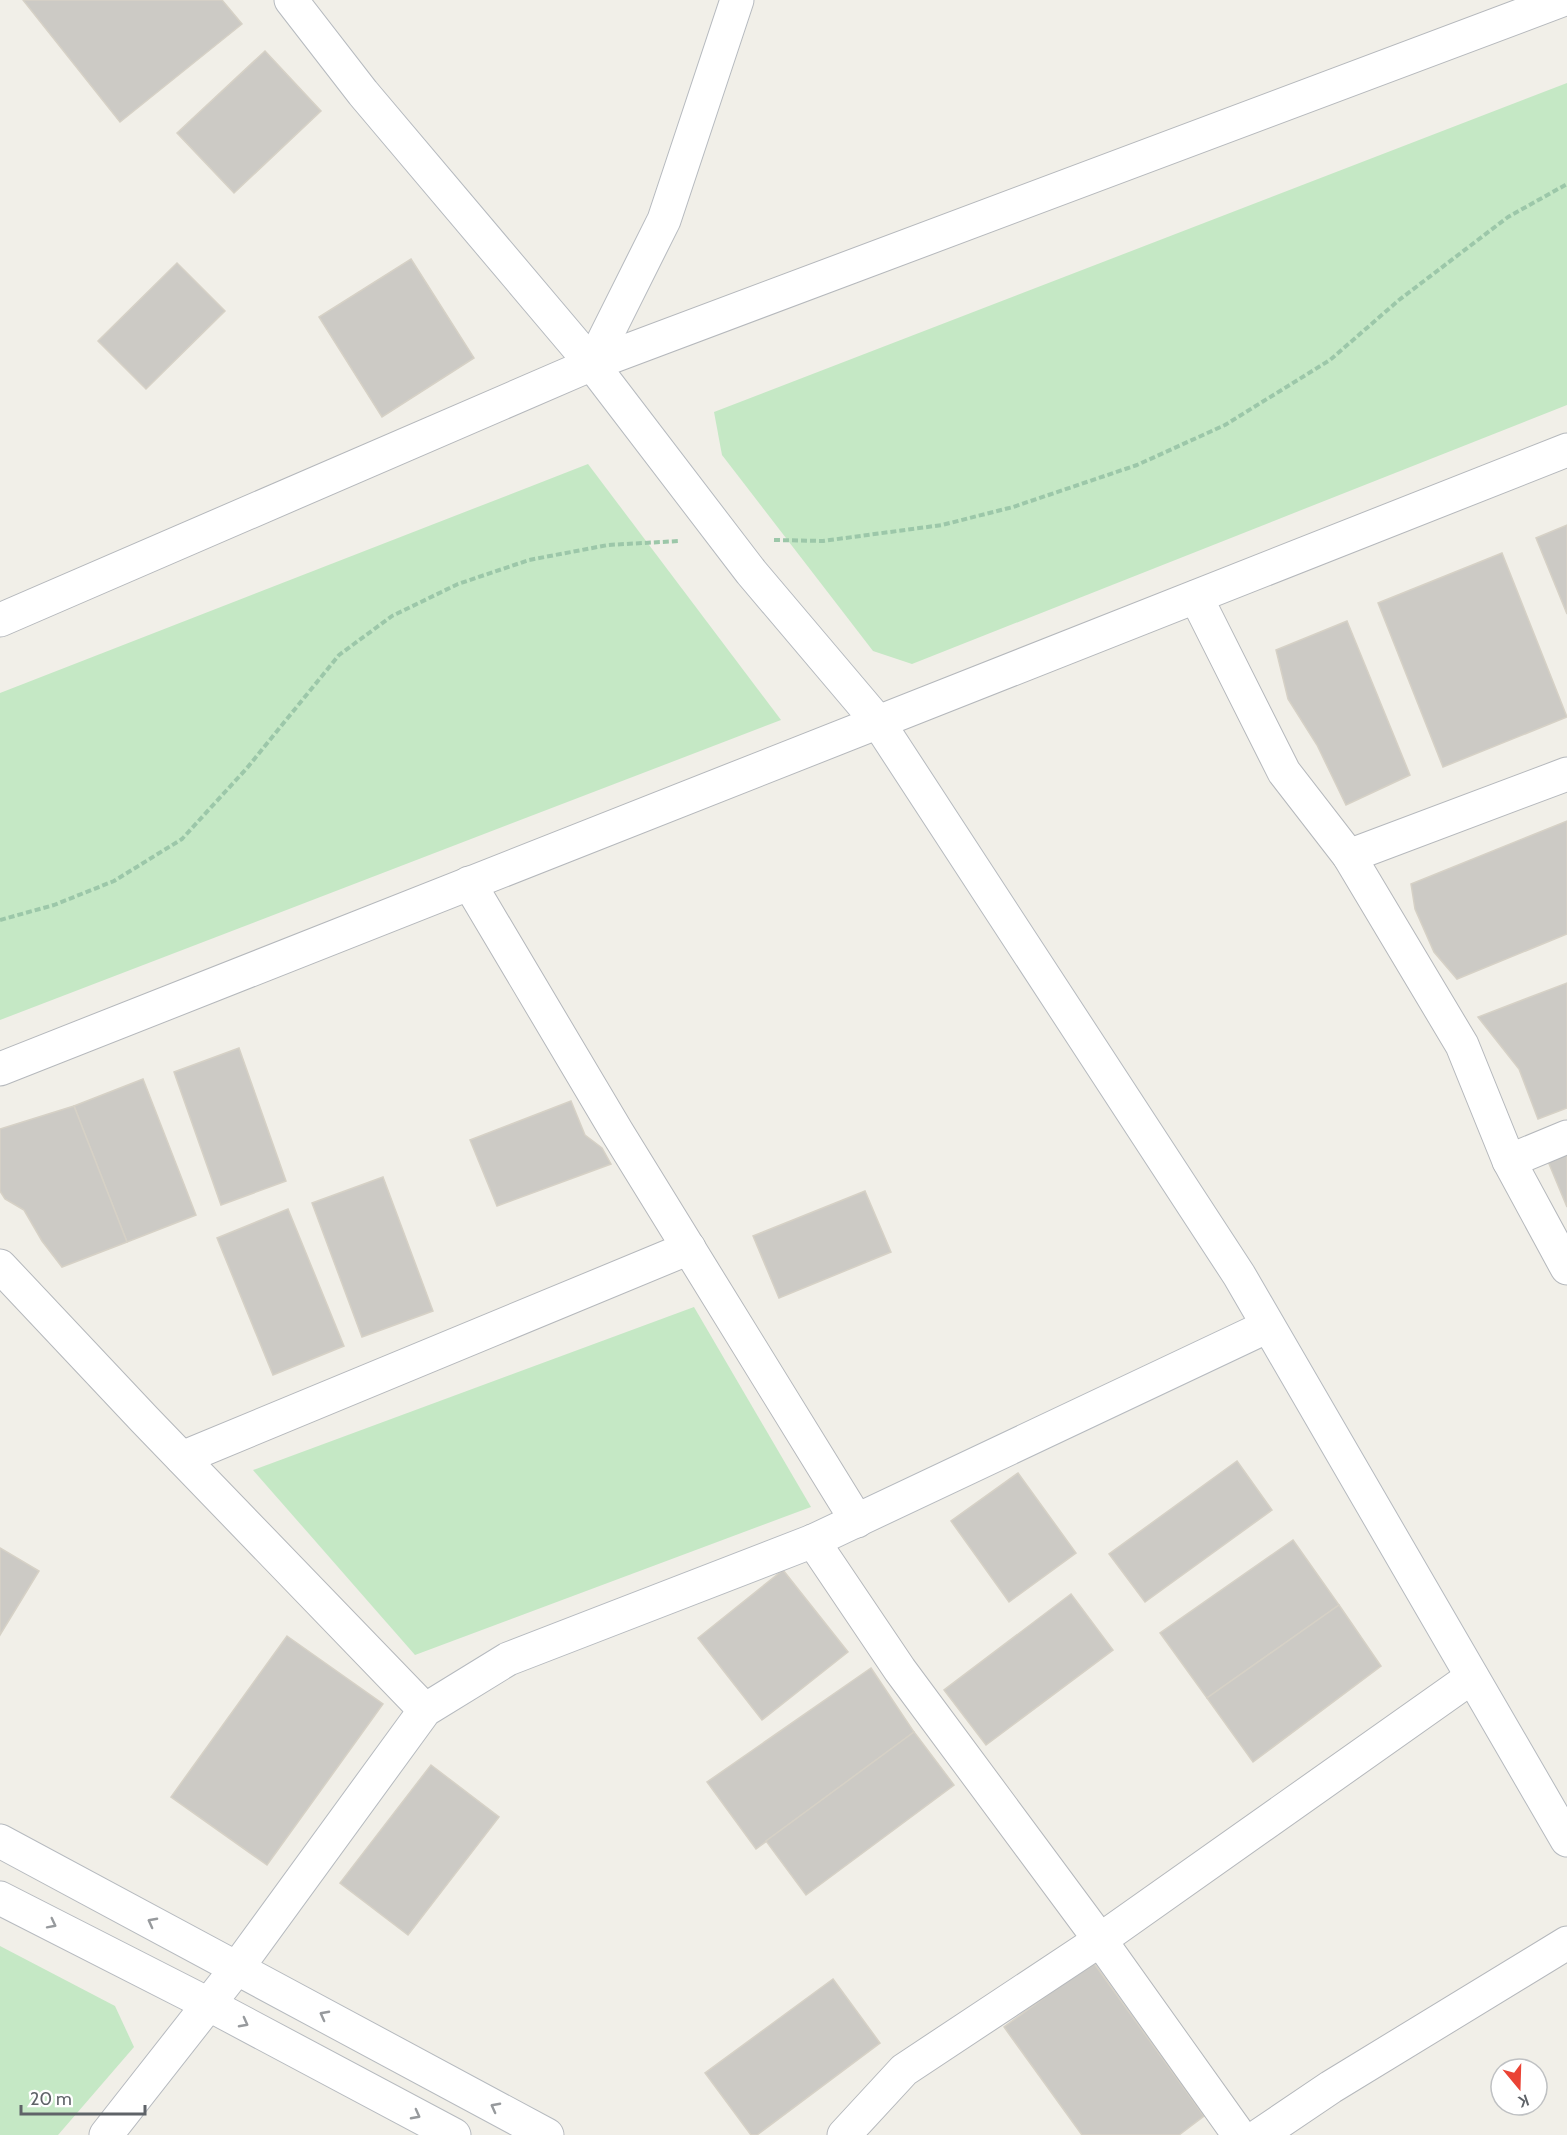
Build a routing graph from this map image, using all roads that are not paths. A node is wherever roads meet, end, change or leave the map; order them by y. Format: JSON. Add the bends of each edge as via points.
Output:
{"nodes":[{"id":1,"x":291,"y":0,"type":"edge"},
{"id":2,"x":737,"y":0,"type":"edge"},
{"id":3,"x":1562,"y":0,"type":"edge"},
{"id":4,"x":592,"y":364,"type":"junction"},
{"id":5,"x":1567,"y":450,"type":"edge"},
{"id":6,"x":1196,"y":597,"type":"junction"},
{"id":7,"x":0,"y":620,"type":"edge"},
{"id":8,"x":878,"y":722,"type":"junction"},
{"id":9,"x":1567,"y":774,"type":"edge"},
{"id":10,"x":1349,"y":856,"type":"junction"},
{"id":11,"x":469,"y":883,"type":"junction"},
{"id":12,"x":0,"y":1069,"type":"edge"},
{"id":13,"x":1567,"y":1137,"type":"edge"},
{"id":14,"x":1509,"y":1161,"type":"junction"},
{"id":15,"x":689,"y":1248,"type":"junction"},
{"id":16,"x":0,"y":1266,"type":"edge"},
{"id":17,"x":1567,"y":1268,"type":"edge"},
{"id":18,"x":1268,"y":1326,"type":"junction"},
{"id":19,"x":182,"y":1458,"type":"junction"},
{"id":20,"x":857,"y":1521,"type":"junction"},
{"id":21,"x":813,"y":1541,"type":"junction"},
{"id":22,"x":1472,"y":1677,"type":"junction"},
{"id":23,"x":424,"y":1710,"type":"junction"},
{"id":24,"x":1567,"y":1840,"type":"edge"},
{"id":25,"x":0,"y":1841,"type":"edge"},
{"id":26,"x":0,"y":1898,"type":"edge"},
{"id":27,"x":1100,"y":1940,"type":"junction"},
{"id":28,"x":1567,"y":1943,"type":"edge"},
{"id":29,"x":237,"y":1968,"type":"junction"},
{"id":30,"x":208,"y":2004,"type":"junction"},
{"id":31,"x":106,"y":2135,"type":"edge"},
{"id":32,"x":454,"y":2135,"type":"edge"},
{"id":33,"x":547,"y":2135,"type":"edge"},
{"id":34,"x":844,"y":2135,"type":"edge"},
{"id":35,"x":1239,"y":2135,"type":"edge"},
{"id":36,"x":1260,"y":2135,"type":"edge"}],
"edges":[{"from":1,"to":4,"type":"street","via":[[363,93]]},
{"from":2,"to":4,"type":"street","via":[[664,220]]},
{"from":3,"to":4,"type":"street"},
{"from":4,"to":7,"type":"street"},
{"from":4,"to":8,"type":"street","via":[[751,572]]},
{"from":5,"to":6,"type":"street"},
{"from":6,"to":8,"type":"street"},
{"from":6,"to":10,"type":"street","via":[[1284,772]]},
{"from":8,"to":11,"type":"street"},
{"from":8,"to":18,"type":"street","via":[[1239,1275]]},
{"from":9,"to":10,"type":"street"},
{"from":10,"to":14,"type":"street","via":[[1462,1045]]},
{"from":11,"to":12,"type":"street"},
{"from":11,"to":15,"type":"street"},
{"from":13,"to":14,"type":"street"},
{"from":14,"to":17,"type":"street"},
{"from":15,"to":19,"type":"street"},
{"from":15,"to":20,"type":"street"},
{"from":16,"to":19,"type":"street"},
{"from":18,"to":20,"type":"street"},
{"from":18,"to":22,"type":"street"},
{"from":19,"to":23,"type":"street"},
{"from":20,"to":21,"type":"street"},
{"from":21,"to":23,"type":"street","via":[[508,1659]]},
{"from":21,"to":27,"type":"street","via":[[900,1670]]},
{"from":22,"to":24,"type":"street"},
{"from":22,"to":27,"type":"street"},
{"from":23,"to":29,"type":"street"},
{"from":29,"to":25,"type":"street","one_way":true},
{"from":26,"to":30,"type":"street","one_way":true},
{"from":27,"to":34,"type":"street","via":[[904,2070]]},
{"from":27,"to":35,"type":"street"},
{"from":28,"to":36,"type":"street","via":[[1331,2087]]},
{"from":29,"to":30,"type":"street"},
{"from":33,"to":29,"type":"street","one_way":true},
{"from":30,"to":31,"type":"street"},
{"from":30,"to":32,"type":"street","one_way":true}]}
